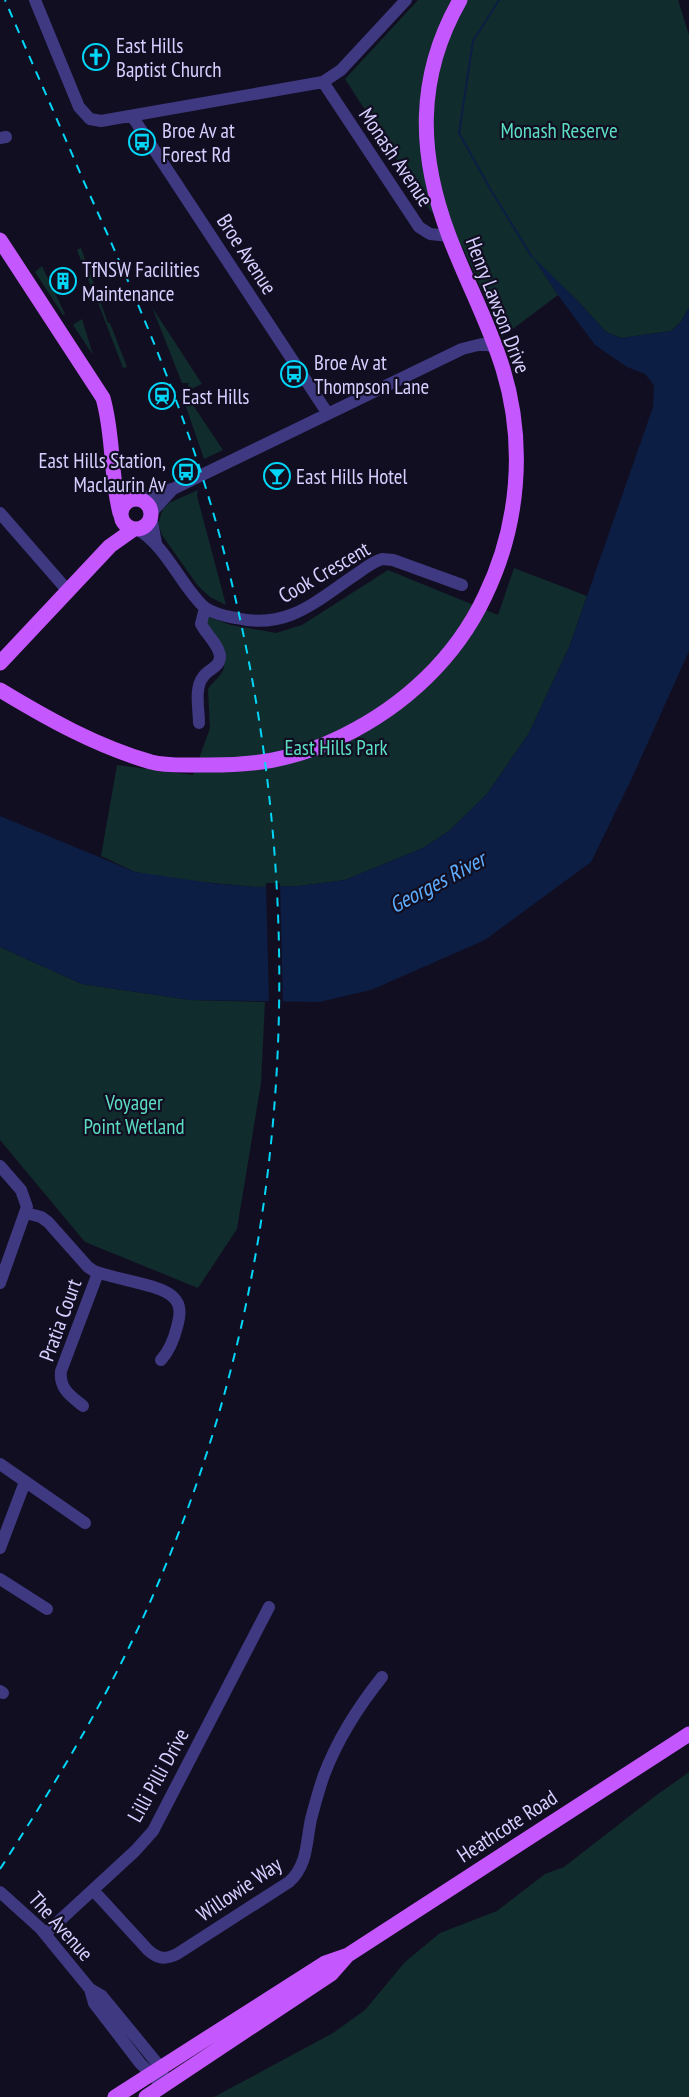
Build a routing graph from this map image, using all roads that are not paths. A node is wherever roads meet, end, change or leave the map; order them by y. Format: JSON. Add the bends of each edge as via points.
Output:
{"nodes":[{"id":1,"x":35,"y":0,"type":"edge"},
{"id":2,"x":406,"y":0,"type":"edge"},
{"id":3,"x":460,"y":0,"type":"edge"},
{"id":4,"x":323,"y":82,"type":"junction"},
{"id":5,"x":132,"y":116,"type":"junction"},
{"id":6,"x":449,"y":236,"type":"junction"},
{"id":7,"x":0,"y":240,"type":"edge"},
{"id":8,"x":488,"y":326,"type":"junction"},
{"id":9,"x":496,"y":346,"type":"junction"},
{"id":10,"x":462,"y":349,"type":"junction"},
{"id":11,"x":328,"y":414,"type":"junction"},
{"id":12,"x":114,"y":460,"type":"junction"},
{"id":13,"x":175,"y":488,"type":"junction"},
{"id":14,"x":136,"y":499,"type":"junction"},
{"id":15,"x":0,"y":513,"type":"edge"},
{"id":16,"x":121,"y":515,"type":"junction"},
{"id":17,"x":151,"y":515,"type":"junction"},
{"id":18,"x":136,"y":529,"type":"junction"},
{"id":19,"x":156,"y":543,"type":"junction"},
{"id":20,"x":110,"y":546,"type":"junction"},
{"id":21,"x":462,"y":585,"type":"dead end"},
{"id":22,"x":68,"y":591,"type":"junction"},
{"id":23,"x":205,"y":608,"type":"junction"},
{"id":24,"x":0,"y":663,"type":"edge"},
{"id":25,"x":0,"y":690,"type":"edge"},
{"id":26,"x":199,"y":723,"type":"dead end"},
{"id":27,"x":0,"y":1166,"type":"edge"},
{"id":28,"x":26,"y":1213,"type":"junction"},
{"id":29,"x":98,"y":1273,"type":"junction"},
{"id":30,"x":0,"y":1282,"type":"edge"},
{"id":31,"x":161,"y":1360,"type":"dead end"},
{"id":32,"x":83,"y":1406,"type":"dead end"},
{"id":33,"x":0,"y":1464,"type":"edge"},
{"id":34,"x":25,"y":1482,"type":"junction"},
{"id":35,"x":85,"y":1523,"type":"dead end"},
{"id":36,"x":0,"y":1548,"type":"edge"},
{"id":37,"x":0,"y":1579,"type":"edge"},
{"id":38,"x":269,"y":1607,"type":"dead end"},
{"id":39,"x":47,"y":1609,"type":"dead end"},
{"id":40,"x":382,"y":1677,"type":"dead end"},
{"id":41,"x":689,"y":1734,"type":"edge"},
{"id":42,"x":93,"y":1890,"type":"junction"},
{"id":43,"x":0,"y":1892,"type":"edge"},
{"id":44,"x":45,"y":1934,"type":"junction"},
{"id":45,"x":348,"y":1955,"type":"junction"},
{"id":46,"x":156,"y":2071,"type":"junction"},
{"id":47,"x":165,"y":2085,"type":"junction"},
{"id":48,"x":115,"y":2097,"type":"edge"},
{"id":49,"x":146,"y":2097,"type":"edge"}],
"edges":[{"from":1,"to":5,"type":"street","via":[[83,112],[100,121]]},
{"from":2,"to":4,"type":"street","via":[[341,70]]},
{"from":3,"to":6,"type":"main road","name":"Henry Lawson Drive","via":[[436,54],[426,112],[431,175]]},
{"from":4,"to":5,"type":"street"},
{"from":4,"to":6,"type":"street","name":"Monash Avenue","via":[[419,227],[430,234]]},
{"from":5,"to":11,"type":"street","name":"Broe Avenue"},
{"from":6,"to":8,"type":"main road","name":"Henry Lawson Drive"},
{"from":7,"to":12,"type":"main road","via":[[103,398]]},
{"from":8,"to":9,"type":"main road","name":"Henry Lawson Drive"},
{"from":8,"to":10,"type":"street"},
{"from":9,"to":10,"type":"street","via":[[482,344]]},
{"from":9,"to":25,"type":"main road","name":"Henry Lawson Drive","via":[[515,428],[517,463],[507,537],[481,605],[460,639],[432,672],[378,717],[303,752],[256,764],[173,765],[151,762],[102,745]]},
{"from":10,"to":11,"type":"street"},
{"from":11,"to":13,"type":"street"},
{"from":12,"to":14,"type":"main road","via":[[123,486]]},
{"from":12,"to":16,"type":"main road"},
{"from":13,"to":14,"type":"street"},
{"from":13,"to":17,"type":"street"},
{"from":14,"to":16,"type":"main road","via":[[124,503]]},
{"from":14,"to":17,"type":"main road","via":[[146,502]]},
{"from":15,"to":22,"type":"street"},
{"from":16,"to":18,"type":"main road","via":[[126,526]]},
{"from":16,"to":20,"type":"main road"},
{"from":17,"to":18,"type":"main road","via":[[146,526]]},
{"from":17,"to":19,"type":"street"},
{"from":18,"to":19,"type":"street"},
{"from":18,"to":20,"type":"main road"},
{"from":19,"to":23,"type":"street"},
{"from":20,"to":22,"type":"main road"},
{"from":21,"to":23,"type":"street","name":"Cook Crescent","via":[[382,559],[286,618],[256,622]]},
{"from":22,"to":24,"type":"main road"},
{"from":23,"to":26,"type":"street","via":[[201,624],[220,659],[201,680]]},
{"from":27,"to":28,"type":"street","via":[[24,1196]]},
{"from":28,"to":29,"type":"street","via":[[45,1219]]},
{"from":28,"to":30,"type":"street"},
{"from":29,"to":31,"type":"street","via":[[163,1291],[175,1299],[179,1321],[172,1344]]},
{"from":29,"to":32,"type":"street","name":"Pratia Court","via":[[61,1371],[63,1388]]},
{"from":33,"to":34,"type":"street"},
{"from":34,"to":35,"type":"street"},
{"from":34,"to":36,"type":"street"},
{"from":37,"to":39,"type":"street"},
{"from":38,"to":42,"type":"street","name":"Lilli Pilli Drive","via":[[158,1823],[141,1845]]},
{"from":40,"to":42,"type":"street","name":"Willowie Way","via":[[353,1715],[332,1754],[315,1803],[305,1857],[289,1882],[164,1959],[148,1950]]},
{"from":41,"to":45,"type":"main road","name":"Heathcote Road"},
{"from":42,"to":44,"type":"street","name":"Lilli Pilli Drive"},
{"from":43,"to":44,"type":"street","name":"The Avenue"},
{"from":44,"to":46,"type":"street","name":"The Avenue","via":[[90,1989],[102,1996]]},
{"from":45,"to":46,"type":"main road","name":"Heathcote Road","via":[[325,1963]]},
{"from":45,"to":47,"type":"main road","name":"Heathcote Road","via":[[331,1974]]},
{"from":46,"to":47,"type":"street","name":"The Avenue"},
{"from":46,"to":48,"type":"main road","name":"Heathcote Road"},
{"from":47,"to":49,"type":"main road","name":"Heathcote Road"}]}
